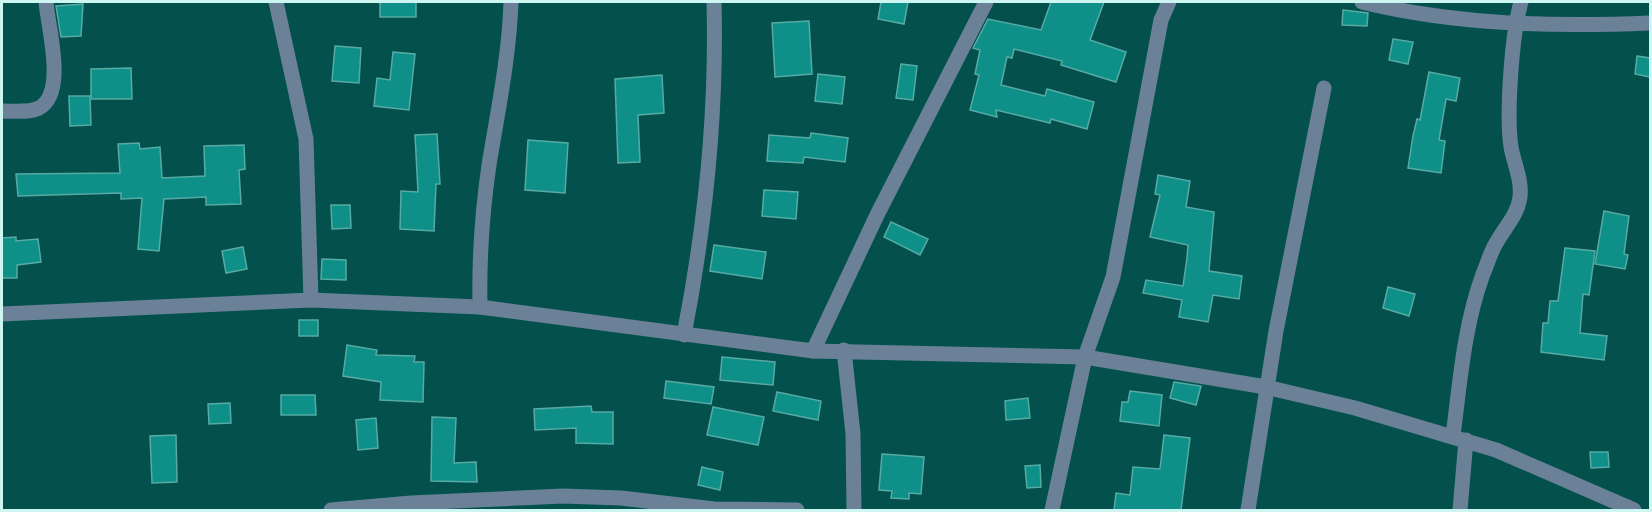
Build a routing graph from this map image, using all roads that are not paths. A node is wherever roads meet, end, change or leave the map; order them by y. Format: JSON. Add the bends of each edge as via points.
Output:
{"nodes":[{"id":1,"x":46,"y":2,"type":"edge"},
{"id":2,"x":276,"y":2,"type":"edge"},
{"id":3,"x":511,"y":2,"type":"edge"},
{"id":4,"x":714,"y":2,"type":"edge"},
{"id":5,"x":986,"y":2,"type":"edge"},
{"id":6,"x":1169,"y":2,"type":"edge"},
{"id":7,"x":1362,"y":2,"type":"edge"},
{"id":8,"x":1521,"y":2,"type":"edge"},
{"id":9,"x":1515,"y":23,"type":"junction"},
{"id":10,"x":1650,"y":23,"type":"edge"},
{"id":11,"x":1324,"y":88,"type":"dead end"},
{"id":12,"x":2,"y":111,"type":"edge"},
{"id":13,"x":311,"y":300,"type":"junction"},
{"id":14,"x":480,"y":308,"type":"junction"},
{"id":15,"x":2,"y":314,"type":"edge"},
{"id":16,"x":684,"y":335,"type":"junction"},
{"id":17,"x":844,"y":350,"type":"junction"},
{"id":18,"x":813,"y":351,"type":"junction"},
{"id":19,"x":1085,"y":357,"type":"junction"},
{"id":20,"x":1266,"y":387,"type":"junction"},
{"id":21,"x":1460,"y":438,"type":"junction"},
{"id":22,"x":621,"y":504,"type":"edge"},
{"id":23,"x":331,"y":510,"type":"edge"},
{"id":24,"x":797,"y":510,"type":"edge"},
{"id":25,"x":854,"y":510,"type":"edge"},
{"id":26,"x":1052,"y":510,"type":"edge"},
{"id":27,"x":1248,"y":510,"type":"edge"},
{"id":28,"x":1460,"y":510,"type":"edge"},
{"id":29,"x":1634,"y":510,"type":"edge"}],
"edges":[{"from":1,"to":12,"type":"street","via":[[53,88],[46,103],[36,110]]},
{"from":2,"to":13,"type":"street","via":[[306,139]]},
{"from":3,"to":14,"type":"street","via":[[504,87],[482,228]]},
{"from":4,"to":16,"type":"street","via":[[716,79],[709,181]]},
{"from":5,"to":18,"type":"street","via":[[877,215]]},
{"from":6,"to":19,"type":"street","via":[[1161,20],[1113,277]]},
{"from":7,"to":9,"type":"street"},
{"from":8,"to":9,"type":"street"},
{"from":9,"to":10,"type":"street"},
{"from":9,"to":21,"type":"street","via":[[1511,146],[1521,184],[1520,197],[1517,210],[1495,244],[1473,308],[1462,358]]},
{"from":11,"to":20,"type":"street"},
{"from":13,"to":14,"type":"street"},
{"from":13,"to":15,"type":"street"},
{"from":14,"to":16,"type":"street"},
{"from":16,"to":18,"type":"street"},
{"from":17,"to":18,"type":"street"},
{"from":17,"to":19,"type":"street","via":[[1015,358]]},
{"from":17,"to":25,"type":"street","via":[[853,434]]},
{"from":19,"to":20,"type":"street"},
{"from":19,"to":26,"type":"street"},
{"from":20,"to":21,"type":"street"},
{"from":20,"to":27,"type":"street"},
{"from":21,"to":28,"type":"street"},
{"from":21,"to":29,"type":"street"},
{"from":22,"to":23,"type":"street","via":[[562,496]]},
{"from":22,"to":24,"type":"street"}]}
